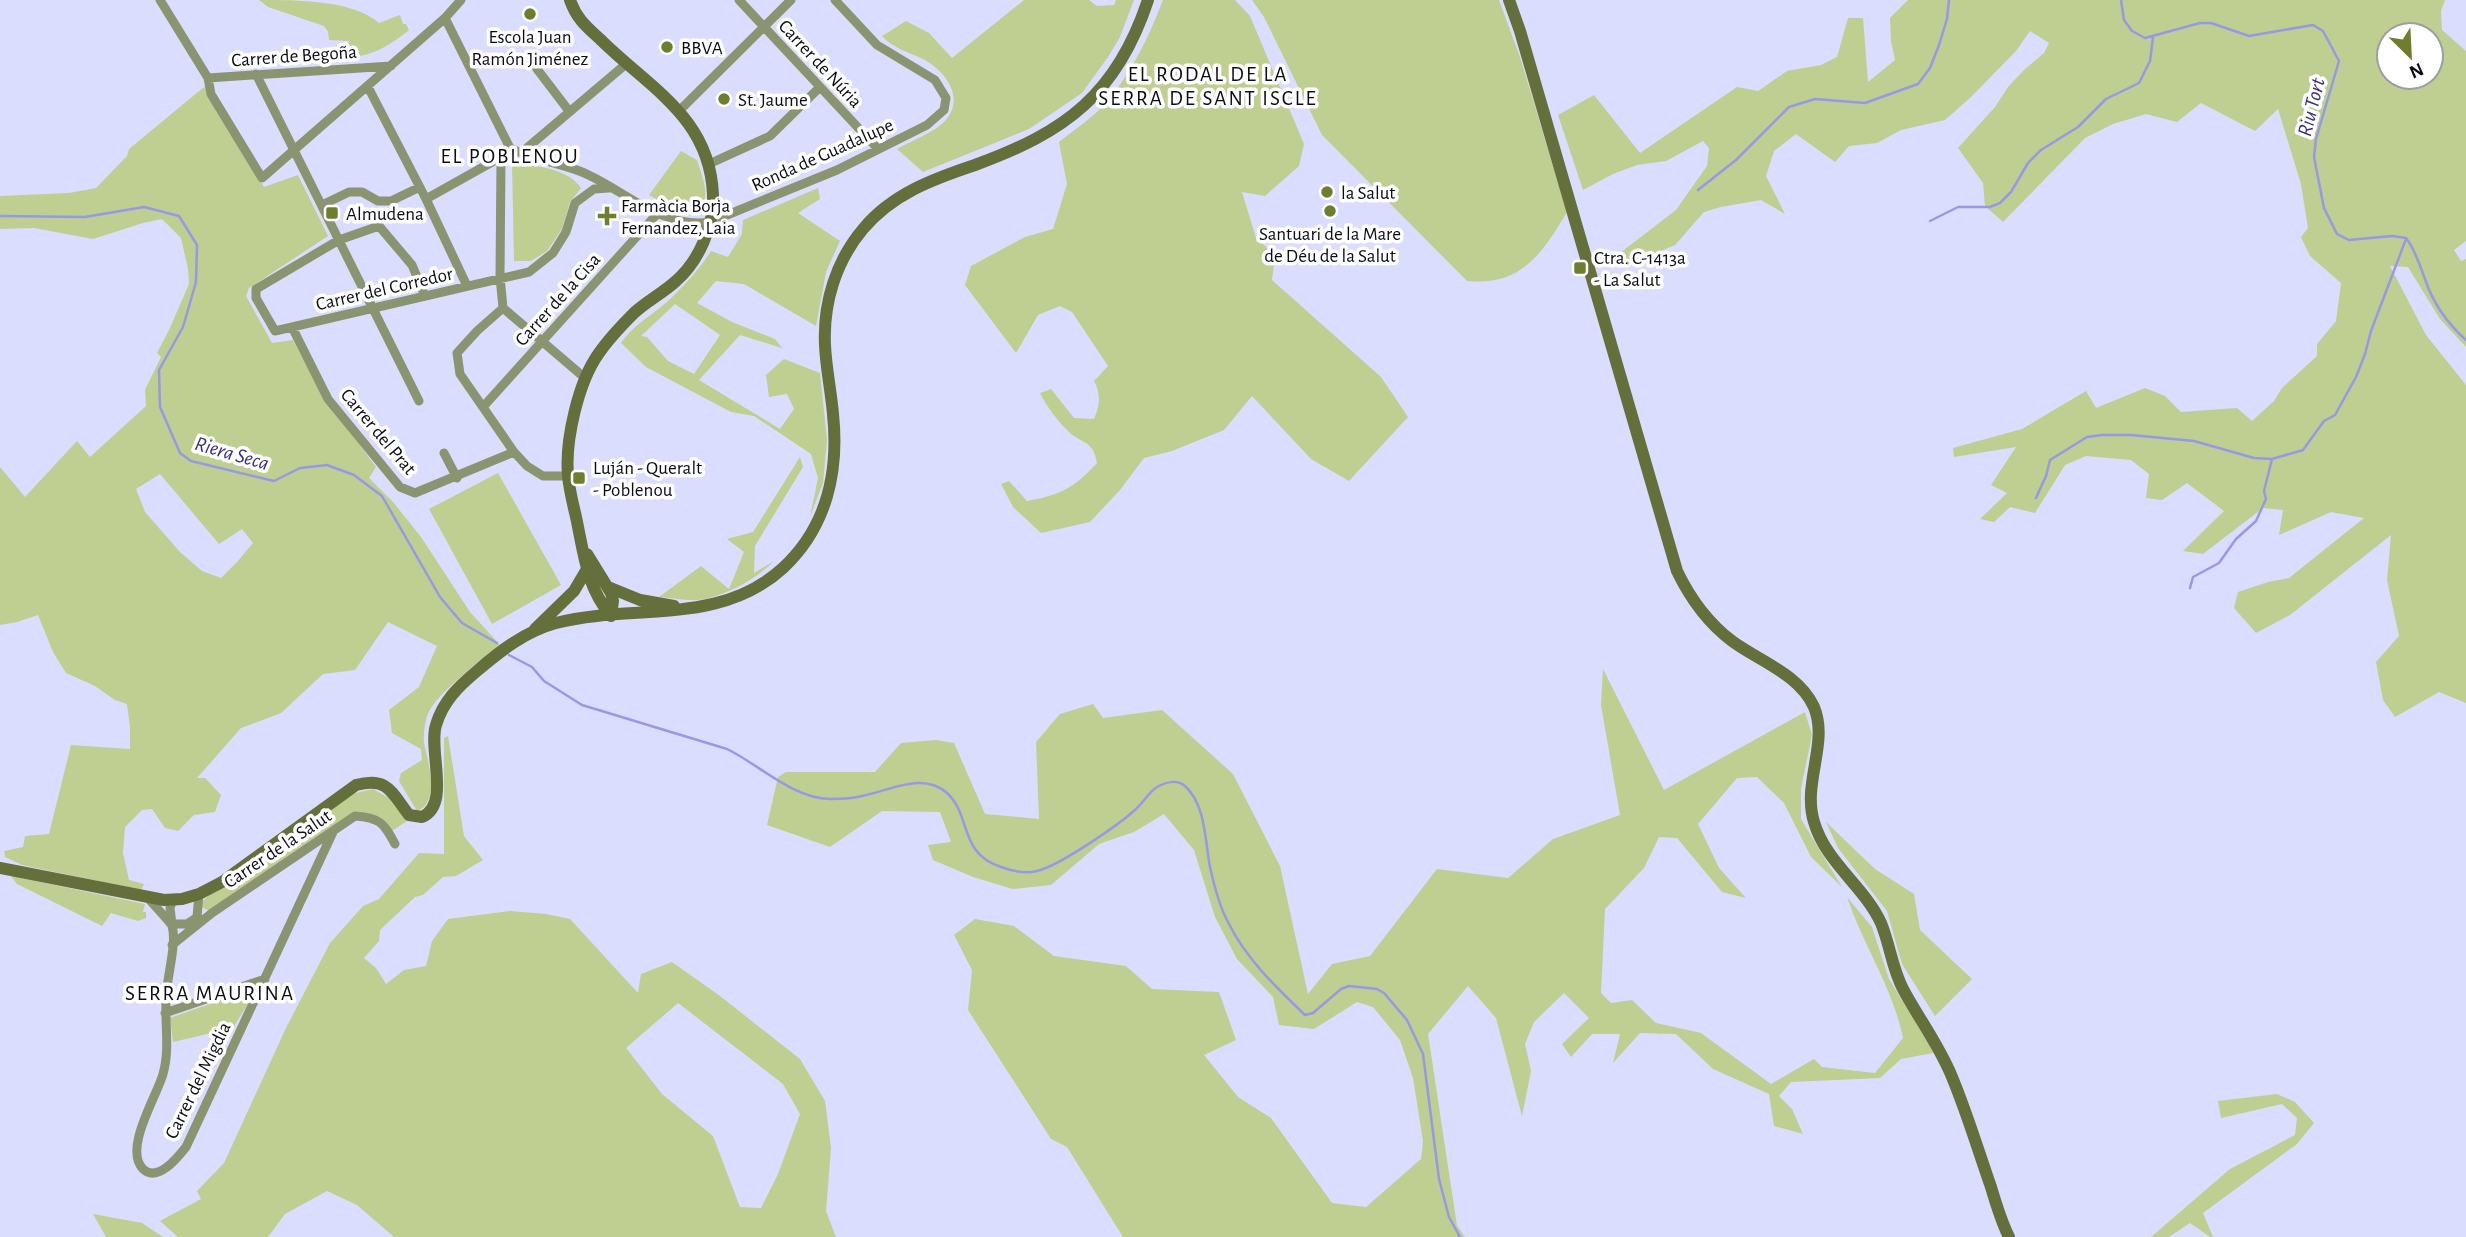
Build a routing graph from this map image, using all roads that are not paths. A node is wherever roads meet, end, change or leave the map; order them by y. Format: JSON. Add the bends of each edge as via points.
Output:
{"nodes":[{"id":1,"x":160,"y":0,"type":"edge"},
{"id":2,"x":461,"y":0,"type":"edge"},
{"id":3,"x":570,"y":0,"type":"edge"},
{"id":4,"x":739,"y":0,"type":"edge"},
{"id":5,"x":791,"y":0,"type":"edge"},
{"id":6,"x":835,"y":0,"type":"edge"},
{"id":7,"x":1148,"y":0,"type":"edge"},
{"id":8,"x":1508,"y":0,"type":"edge"},
{"id":9,"x":445,"y":18,"type":"junction"},
{"id":10,"x":764,"y":26,"type":"junction"},
{"id":11,"x":530,"y":55,"type":"dead end"},
{"id":12,"x":626,"y":65,"type":"junction"},
{"id":13,"x":391,"y":66,"type":"junction"},
{"id":14,"x":256,"y":74,"type":"junction"},
{"id":15,"x":208,"y":78,"type":"junction"},
{"id":16,"x":368,"y":87,"type":"junction"},
{"id":17,"x":820,"y":87,"type":"junction"},
{"id":18,"x":680,"y":110,"type":"junction"},
{"id":19,"x":569,"y":111,"type":"junction"},
{"id":20,"x":878,"y":149,"type":"junction"},
{"id":21,"x":296,"y":151,"type":"junction"},
{"id":22,"x":521,"y":153,"type":"junction"},
{"id":23,"x":709,"y":164,"type":"junction"},
{"id":24,"x":420,"y":187,"type":"junction"},
{"id":25,"x":610,"y":187,"type":"junction"},
{"id":26,"x":426,"y":199,"type":"junction"},
{"id":27,"x":322,"y":205,"type":"junction"},
{"id":28,"x":657,"y":214,"type":"junction"},
{"id":29,"x":710,"y":222,"type":"junction"},
{"id":30,"x":339,"y":240,"type":"junction"},
{"id":31,"x":500,"y":278,"type":"junction"},
{"id":32,"x":467,"y":286,"type":"junction"},
{"id":33,"x":425,"y":296,"type":"junction"},
{"id":34,"x":503,"y":307,"type":"junction"},
{"id":35,"x":373,"y":309,"type":"junction"},
{"id":36,"x":292,"y":327,"type":"junction"},
{"id":37,"x":542,"y":341,"type":"junction"},
{"id":38,"x":585,"y":378,"type":"junction"},
{"id":39,"x":419,"y":401,"type":"dead end"},
{"id":40,"x":483,"y":407,"type":"junction"},
{"id":41,"x":514,"y":452,"type":"junction"},
{"id":42,"x":444,"y":453,"type":"dead end"},
{"id":43,"x":568,"y":476,"type":"junction"},
{"id":44,"x":457,"y":478,"type":"junction"},
{"id":45,"x":583,"y":548,"type":"junction"},
{"id":46,"x":587,"y":569,"type":"junction"},
{"id":47,"x":608,"y":587,"type":"junction"},
{"id":48,"x":699,"y":608,"type":"junction"},
{"id":49,"x":611,"y":616,"type":"junction"},
{"id":50,"x":531,"y":632,"type":"junction"},
{"id":51,"x":333,"y":832,"type":"junction"},
{"id":52,"x":395,"y":844,"type":"dead end"},
{"id":53,"x":0,"y":868,"type":"edge"},
{"id":54,"x":200,"y":894,"type":"junction"},
{"id":55,"x":148,"y":898,"type":"junction"},
{"id":56,"x":173,"y":900,"type":"junction"},
{"id":57,"x":209,"y":915,"type":"junction"},
{"id":58,"x":197,"y":918,"type":"junction"},
{"id":59,"x":172,"y":924,"type":"junction"},
{"id":60,"x":172,"y":945,"type":"junction"},
{"id":61,"x":265,"y":979,"type":"junction"},
{"id":62,"x":165,"y":1013,"type":"junction"},
{"id":63,"x":2009,"y":1237,"type":"edge"}],
"edges":[{"from":1,"to":15,"type":"street","name":"Carrer de Begoña"},
{"from":2,"to":9,"type":"street","name":"Carrer de Begoña"},
{"from":3,"to":12,"type":"main road","via":[[576,15]]},
{"from":4,"to":10,"type":"street","name":"Carrer de Núria"},
{"from":5,"to":10,"type":"street"},
{"from":6,"to":20,"type":"street","name":"Ronda de Guadalupe","via":[[877,45],[935,80],[946,98],[944,110],[927,125]]},
{"from":7,"to":48,"type":"main road","via":[[1118,66],[1076,114],[1021,147],[910,191],[887,205],[856,238],[835,278],[827,311],[825,347],[835,457],[819,519],[797,552],[766,581],[734,598]]},
{"from":8,"to":63,"type":"main road","via":[[1677,571],[1712,623],[1790,679],[1811,703],[1819,728],[1810,792],[1816,829],[1833,860],[1880,922],[1902,988],[1953,1078]]},
{"from":9,"to":13,"type":"street","name":"Carrer de Begoña"},
{"from":9,"to":22,"type":"street","via":[[510,148]]},
{"from":10,"to":17,"type":"street","name":"Carrer de Núria"},
{"from":10,"to":18,"type":"street"},
{"from":11,"to":19,"type":"street"},
{"from":12,"to":18,"type":"main road"},
{"from":12,"to":19,"type":"street"},
{"from":13,"to":14,"type":"street","name":"Carrer de Begoña"},
{"from":13,"to":16,"type":"street","name":"Carrer de Begoña"},
{"from":14,"to":15,"type":"street","name":"Carrer de Begoña"},
{"from":14,"to":21,"type":"street"},
{"from":15,"to":21,"type":"street","name":"Carrer de Begoña","via":[[211,94],[262,178]]},
{"from":16,"to":21,"type":"street","name":"Carrer de Begoña"},
{"from":16,"to":24,"type":"street"},
{"from":17,"to":20,"type":"street","name":"Carrer de Núria"},
{"from":17,"to":23,"type":"street","via":[[770,136]]},
{"from":18,"to":23,"type":"main road"},
{"from":19,"to":22,"type":"street"},
{"from":20,"to":29,"type":"street","name":"Ronda de Guadalupe"},
{"from":21,"to":27,"type":"street"},
{"from":22,"to":25,"type":"street"},
{"from":23,"to":29,"type":"main road"},
{"from":24,"to":26,"type":"street"},
{"from":24,"to":27,"type":"street","via":[[391,201],[349,192]]},
{"from":25,"to":28,"type":"street"},
{"from":25,"to":31,"type":"street","name":"Carrer del Corredor","via":[[594,189],[575,203],[553,253],[529,272]]},
{"from":26,"to":31,"type":"street","via":[[501,157]]},
{"from":26,"to":32,"type":"street"},
{"from":27,"to":30,"type":"street"},
{"from":28,"to":29,"type":"street","via":[[699,224]]},
{"from":28,"to":37,"type":"street","name":"Carrer de la Cisa"},
{"from":29,"to":38,"type":"main road","via":[[697,257],[678,280],[634,313],[598,354]]},
{"from":30,"to":33,"type":"street","via":[[379,226],[412,265]]},
{"from":30,"to":35,"type":"street"},
{"from":30,"to":36,"type":"street","name":"Carrer del Corredor","via":[[256,289],[275,331]]},
{"from":31,"to":32,"type":"street","name":"Carrer del Corredor"},
{"from":31,"to":34,"type":"street"},
{"from":32,"to":33,"type":"street","name":"Carrer del Corredor"},
{"from":33,"to":35,"type":"street","name":"Carrer del Corredor"},
{"from":34,"to":37,"type":"street"},
{"from":34,"to":40,"type":"street","via":[[457,353],[460,374]]},
{"from":35,"to":36,"type":"street","name":"Carrer del Corredor"},
{"from":35,"to":39,"type":"street"},
{"from":36,"to":44,"type":"street","name":"Carrer del Prat","via":[[328,400],[400,487],[415,494]]},
{"from":37,"to":38,"type":"street"},
{"from":37,"to":40,"type":"street","name":"Carrer de la Cisa"},
{"from":38,"to":43,"type":"main road","via":[[570,430]]},
{"from":40,"to":41,"type":"street"},
{"from":41,"to":43,"type":"street","via":[[543,476]]},
{"from":41,"to":44,"type":"street","name":"Carrer del Prat"},
{"from":42,"to":44,"type":"street"},
{"from":43,"to":45,"type":"main road"},
{"from":45,"to":46,"type":"main road"},
{"from":45,"to":47,"type":"main road"},
{"from":46,"to":49,"type":"main road","via":[[594,593]]},
{"from":46,"to":50,"type":"main road","via":[[574,591]]},
{"from":47,"to":48,"type":"main road","via":[[653,603]]},
{"from":47,"to":49,"type":"main road","via":[[613,601]]},
{"from":48,"to":49,"type":"main road"},
{"from":49,"to":50,"type":"main road","via":[[571,620]]},
{"from":50,"to":54,"type":"main road","via":[[474,673],[444,706],[433,734],[437,799],[428,815],[410,815],[393,791],[381,783],[356,785]]},
{"from":51,"to":52,"type":"street","name":"Carrer de la Salut","via":[[355,816],[373,818],[385,825]]},
{"from":51,"to":57,"type":"street","name":"Carrer de la Salut"},
{"from":51,"to":61,"type":"street","name":"Carrer del Migdia"},
{"from":53,"to":55,"type":"main road"},
{"from":54,"to":56,"type":"main road"},
{"from":54,"to":58,"type":"street","name":"Carrer de la Salut"},
{"from":55,"to":56,"type":"main road"},
{"from":55,"to":59,"type":"street"},
{"from":56,"to":59,"type":"street"},
{"from":57,"to":58,"type":"street","name":"Carrer de la Salut"},
{"from":57,"to":60,"type":"street","name":"Carrer de la Salut"},
{"from":58,"to":59,"type":"street","name":"Carrer de la Salut","via":[[187,924]]},
{"from":59,"to":60,"type":"street","name":"Carrer del Migdia"},
{"from":60,"to":62,"type":"street","name":"Carrer del Migdia"},
{"from":61,"to":62,"type":"street"},
{"from":61,"to":62,"type":"street","name":"Carrer del Migdia","via":[[186,1147],[172,1164],[149,1172],[137,1160],[138,1140],[163,1075],[168,1050]]}]}
